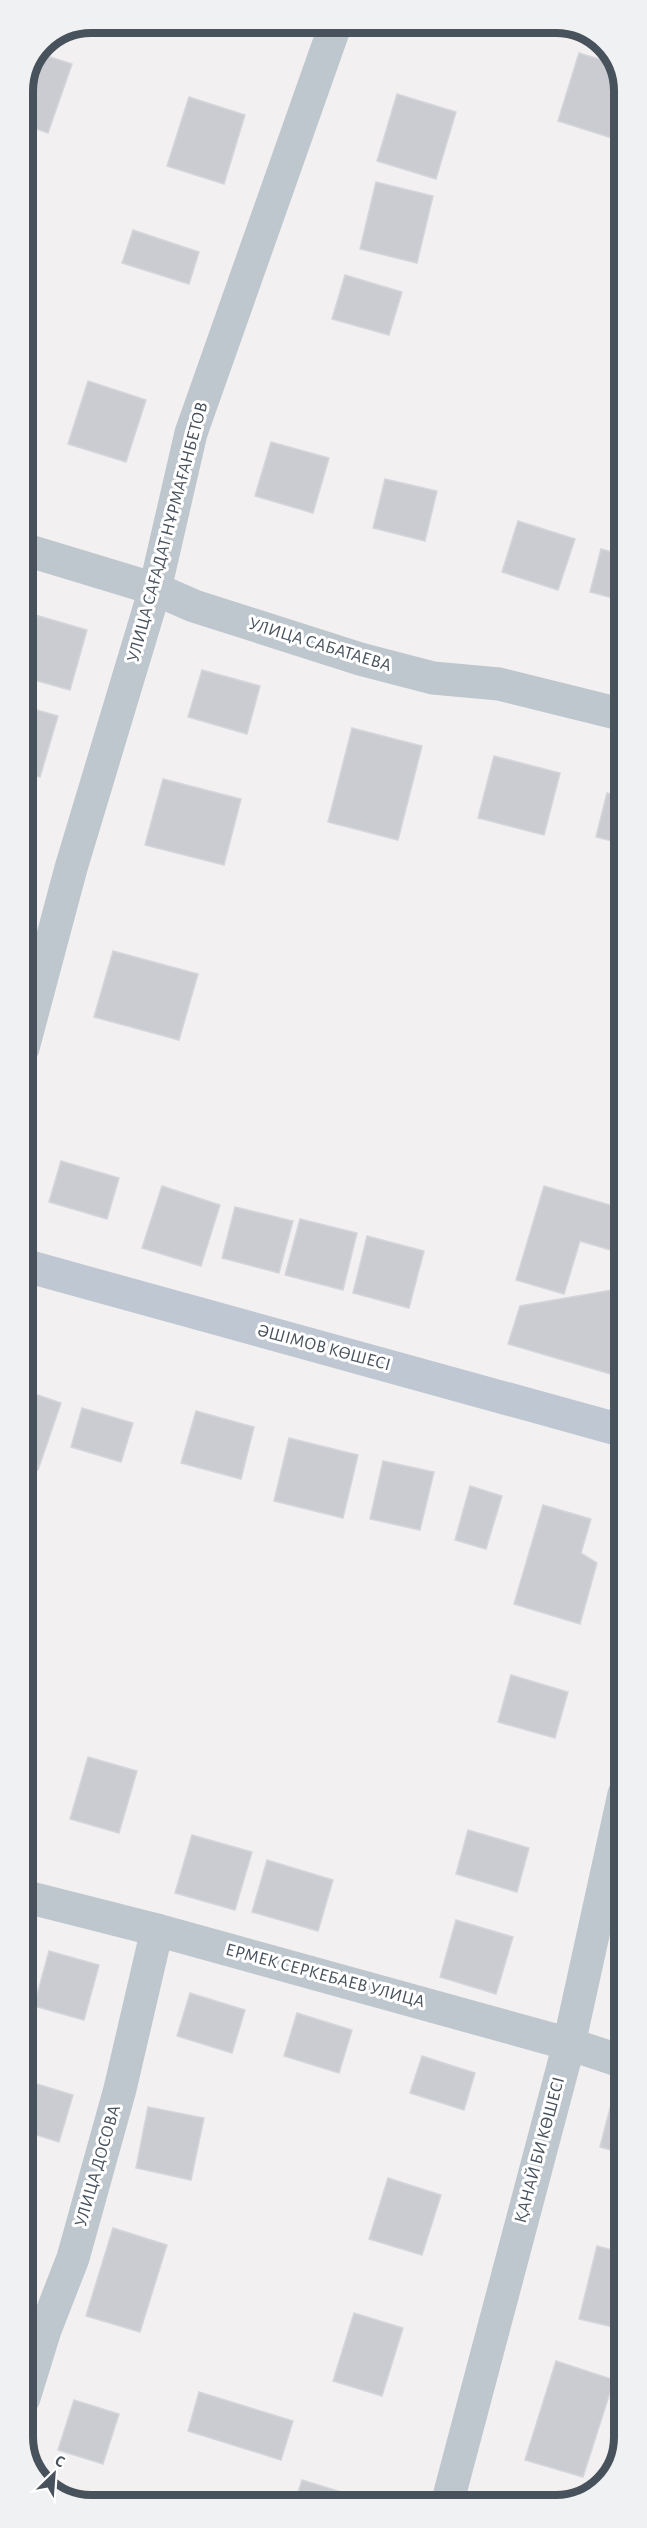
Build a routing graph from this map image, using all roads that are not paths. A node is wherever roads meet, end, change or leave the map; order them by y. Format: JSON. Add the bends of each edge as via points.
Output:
{"nodes":[{"id":1,"x":332,"y":33,"type":"edge"},
{"id":2,"x":33,"y":552,"type":"edge"},
{"id":3,"x":155,"y":589,"type":"junction"},
{"id":4,"x":614,"y":713,"type":"edge"},
{"id":5,"x":33,"y":1011,"type":"edge"},
{"id":6,"x":33,"y":1268,"type":"edge"},
{"id":7,"x":614,"y":1428,"type":"edge"},
{"id":8,"x":614,"y":1839,"type":"edge"},
{"id":9,"x":33,"y":1899,"type":"edge"},
{"id":10,"x":157,"y":1930,"type":"junction"},
{"id":11,"x":569,"y":2044,"type":"junction"},
{"id":12,"x":614,"y":2059,"type":"edge"},
{"id":13,"x":33,"y":2369,"type":"edge"},
{"id":14,"x":449,"y":2495,"type":"edge"}],
"edges":[{"from":1,"to":3,"type":"street","name":"УЛИЦА САҒАДАТ НҰРМАҒАНБЕТОВ","via":[[191,433]]},
{"from":2,"to":3,"type":"street","name":"УЛИЦА САБАТАЕВА"},
{"from":3,"to":4,"type":"street","name":"УЛИЦА САБАТАЕВА","via":[[194,606],[360,659],[433,678],[499,684]]},
{"from":3,"to":5,"type":"street","name":"УЛИЦА САҒАДАТ НҰРМАҒАНБЕТОВ"},
{"from":6,"to":7,"type":"street","name":"ӘШІМОВ КӨШЕСІ"},
{"from":8,"to":11,"type":"street","name":"ҚАНАЙ БИ КӨШЕСІ"},
{"from":9,"to":10,"type":"street","name":"ЕРМЕК СЕРКЕБАЕВ УЛИЦА"},
{"from":10,"to":11,"type":"street","name":"ЕРМЕК СЕРКЕБАЕВ УЛИЦА"},
{"from":10,"to":13,"type":"street","name":"УЛИЦА ДОСОВА","via":[[120,2088],[73,2258]]},
{"from":11,"to":12,"type":"street","name":"ЕРМЕК СЕРКЕБАЕВ УЛИЦА"},
{"from":11,"to":14,"type":"street","name":"ҚАНАЙ БИ КӨШЕСІ"}]}
